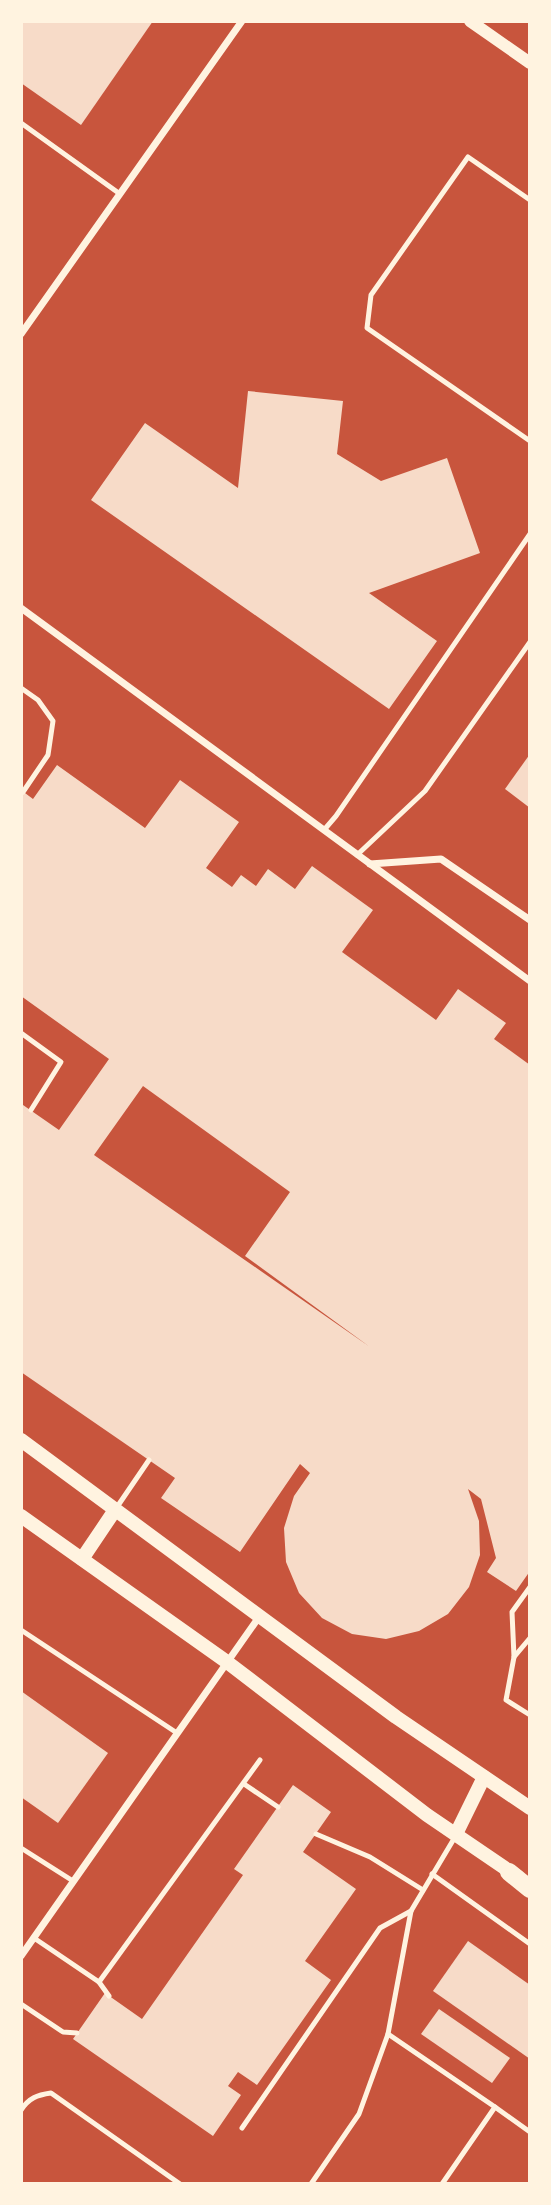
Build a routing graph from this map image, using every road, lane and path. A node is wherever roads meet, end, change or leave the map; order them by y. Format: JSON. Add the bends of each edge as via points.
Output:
{"nodes":[{"id":1,"x":242,"y":21,"type":"edge"},
{"id":2,"x":470,"y":21,"type":"edge"},
{"id":3,"x":530,"y":64,"type":"edge"},
{"id":4,"x":21,"y":123,"type":"edge"},
{"id":5,"x":120,"y":194,"type":"junction"},
{"id":6,"x":530,"y":200,"type":"edge"},
{"id":7,"x":22,"y":331,"type":"edge"},
{"id":8,"x":530,"y":441,"type":"edge"},
{"id":9,"x":530,"y":534,"type":"edge"},
{"id":10,"x":21,"y":608,"type":"edge"},
{"id":11,"x":530,"y":642,"type":"edge"},
{"id":12,"x":21,"y":688,"type":"edge"},
{"id":13,"x":23,"y":792,"type":"dead end"},
{"id":14,"x":324,"y":830,"type":"junction"},
{"id":15,"x":357,"y":855,"type":"junction"},
{"id":16,"x":370,"y":864,"type":"junction"},
{"id":17,"x":530,"y":920,"type":"edge"},
{"id":18,"x":530,"y":981,"type":"edge"},
{"id":19,"x":21,"y":1033,"type":"edge"},
{"id":20,"x":31,"y":1110,"type":"dead end"},
{"id":21,"x":21,"y":1440,"type":"edge"},
{"id":22,"x":149,"y":1460,"type":"dead end"},
{"id":23,"x":116,"y":1510,"type":"junction"},
{"id":24,"x":21,"y":1516,"type":"edge"},
{"id":25,"x":82,"y":1559,"type":"junction"},
{"id":26,"x":530,"y":1587,"type":"edge"},
{"id":27,"x":258,"y":1617,"type":"junction"},
{"id":28,"x":21,"y":1630,"type":"edge"},
{"id":29,"x":530,"y":1638,"type":"edge"},
{"id":30,"x":514,"y":1657,"type":"junction"},
{"id":31,"x":227,"y":1662,"type":"junction"},
{"id":32,"x":530,"y":1714,"type":"edge"},
{"id":33,"x":177,"y":1733,"type":"junction"},
{"id":34,"x":260,"y":1760,"type":"dead end"},
{"id":35,"x":484,"y":1777,"type":"junction"},
{"id":36,"x":244,"y":1784,"type":"junction"},
{"id":37,"x":278,"y":1807,"type":"dead end"},
{"id":38,"x":530,"y":1808,"type":"edge"},
{"id":39,"x":316,"y":1834,"type":"dead end"},
{"id":40,"x":456,"y":1834,"type":"junction"},
{"id":41,"x":21,"y":1848,"type":"edge"},
{"id":42,"x":509,"y":1872,"type":"junction"},
{"id":43,"x":432,"y":1874,"type":"junction"},
{"id":44,"x":74,"y":1881,"type":"junction"},
{"id":45,"x":530,"y":1884,"type":"edge"},
{"id":46,"x":530,"y":1889,"type":"edge"},
{"id":47,"x":423,"y":1890,"type":"junction"},
{"id":48,"x":411,"y":1911,"type":"junction"},
{"id":49,"x":34,"y":1938,"type":"junction"},
{"id":50,"x":530,"y":1944,"type":"edge"},
{"id":51,"x":21,"y":1955,"type":"edge"},
{"id":52,"x":99,"y":1982,"type":"junction"},
{"id":53,"x":109,"y":1996,"type":"dead end"},
{"id":54,"x":21,"y":2004,"type":"edge"},
{"id":55,"x":77,"y":2033,"type":"dead end"},
{"id":56,"x":388,"y":2034,"type":"junction"},
{"id":57,"x":495,"y":2107,"type":"junction"},
{"id":58,"x":21,"y":2110,"type":"edge"},
{"id":59,"x":242,"y":2128,"type":"dead end"},
{"id":60,"x":530,"y":2132,"type":"edge"},
{"id":61,"x":180,"y":2184,"type":"edge"},
{"id":62,"x":311,"y":2184,"type":"edge"},
{"id":63,"x":442,"y":2184,"type":"edge"}],
"edges":[{"from":1,"to":5,"type":"street"},
{"from":2,"to":3,"type":"street"},
{"from":4,"to":5,"type":"lane"},
{"from":5,"to":7,"type":"street"},
{"from":6,"to":8,"type":"lane","via":[[468,157],[371,295],[367,328]]},
{"from":9,"to":14,"type":"lane"},
{"from":10,"to":14,"type":"street"},
{"from":11,"to":15,"type":"lane","via":[[425,791]]},
{"from":12,"to":13,"type":"lane","via":[[38,700],[53,721],[48,755]]},
{"from":14,"to":15,"type":"street"},
{"from":15,"to":16,"type":"street"},
{"from":16,"to":17,"type":"street","via":[[441,859]]},
{"from":16,"to":18,"type":"street"},
{"from":19,"to":20,"type":"lane","via":[[61,1062]]},
{"from":21,"to":23,"type":"main road"},
{"from":22,"to":23,"type":"lane"},
{"from":23,"to":25,"type":"main road"},
{"from":23,"to":27,"type":"main road"},
{"from":24,"to":25,"type":"main road"},
{"from":25,"to":31,"type":"main road"},
{"from":26,"to":30,"type":"lane","via":[[512,1612]]},
{"from":27,"to":31,"type":"street"},
{"from":27,"to":35,"type":"main road"},
{"from":28,"to":33,"type":"lane"},
{"from":29,"to":30,"type":"lane"},
{"from":30,"to":32,"type":"lane","via":[[506,1700]]},
{"from":31,"to":33,"type":"street"},
{"from":31,"to":40,"type":"main road"},
{"from":33,"to":44,"type":"street"},
{"from":34,"to":36,"type":"lane"},
{"from":35,"to":38,"type":"main road"},
{"from":35,"to":40,"type":"main road"},
{"from":36,"to":37,"type":"lane"},
{"from":36,"to":52,"type":"lane"},
{"from":39,"to":47,"type":"lane","via":[[370,1857]]},
{"from":40,"to":42,"type":"main road"},
{"from":40,"to":43,"type":"lane"},
{"from":41,"to":44,"type":"lane"},
{"from":42,"to":45,"type":"main road"},
{"from":42,"to":46,"type":"main road"},
{"from":43,"to":47,"type":"lane"},
{"from":43,"to":50,"type":"lane"},
{"from":44,"to":49,"type":"street"},
{"from":47,"to":48,"type":"lane"},
{"from":48,"to":56,"type":"lane"},
{"from":48,"to":59,"type":"lane","via":[[380,1928]]},
{"from":49,"to":51,"type":"street"},
{"from":49,"to":52,"type":"lane"},
{"from":52,"to":53,"type":"lane"},
{"from":54,"to":55,"type":"lane","via":[[63,2032]]},
{"from":56,"to":57,"type":"lane"},
{"from":56,"to":62,"type":"lane","via":[[359,2114]]},
{"from":57,"to":60,"type":"lane"},
{"from":57,"to":63,"type":"lane"},
{"from":58,"to":61,"type":"lane","via":[[28,2100],[51,2093]]}]}
